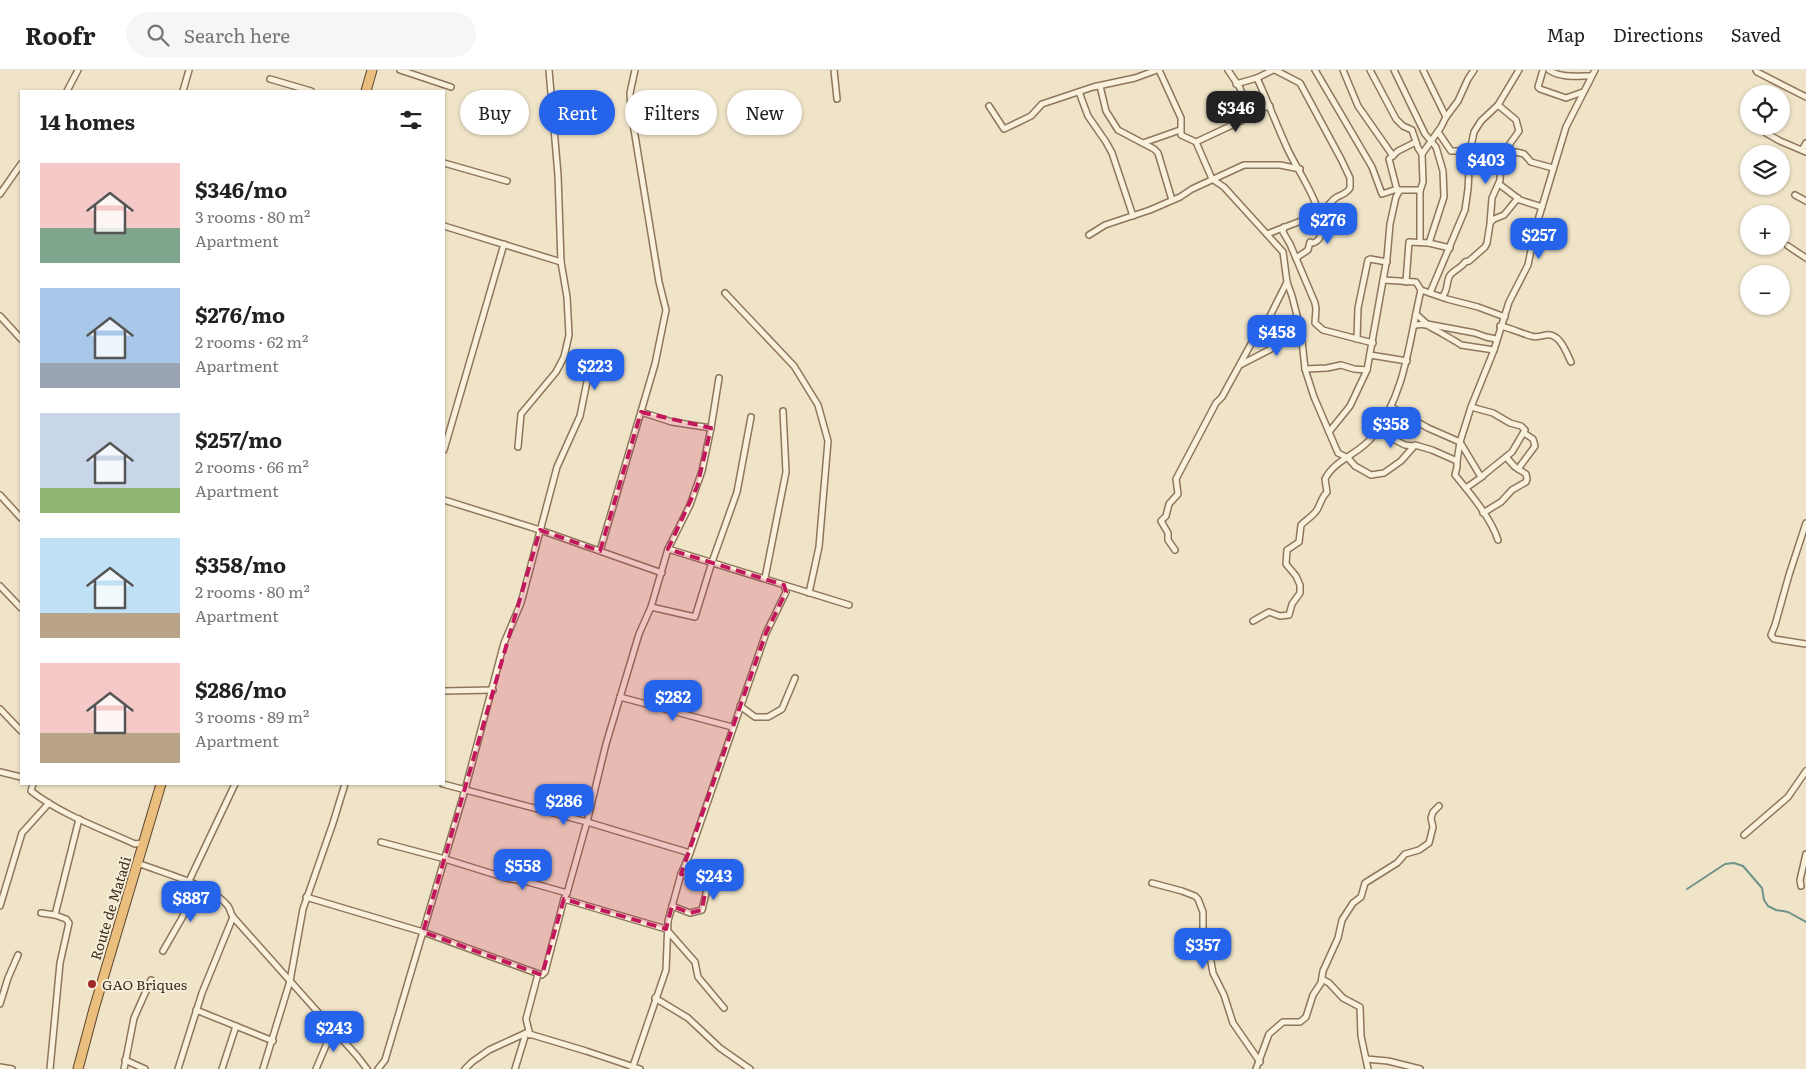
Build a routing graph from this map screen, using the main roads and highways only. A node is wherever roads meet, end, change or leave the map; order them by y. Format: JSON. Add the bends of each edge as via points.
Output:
{"nodes":[{"id":1,"x":372,"y":70,"type":"edge"},
{"id":2,"x":366,"y":90,"type":"edge"},
{"id":3,"x":161,"y":785,"type":"edge"},
{"id":4,"x":78,"y":1069,"type":"edge"}],
"edges":[{"from":1,"to":2,"type":"highway"},
{"from":3,"to":4,"type":"highway","name":"Route de Matadi"}]}
